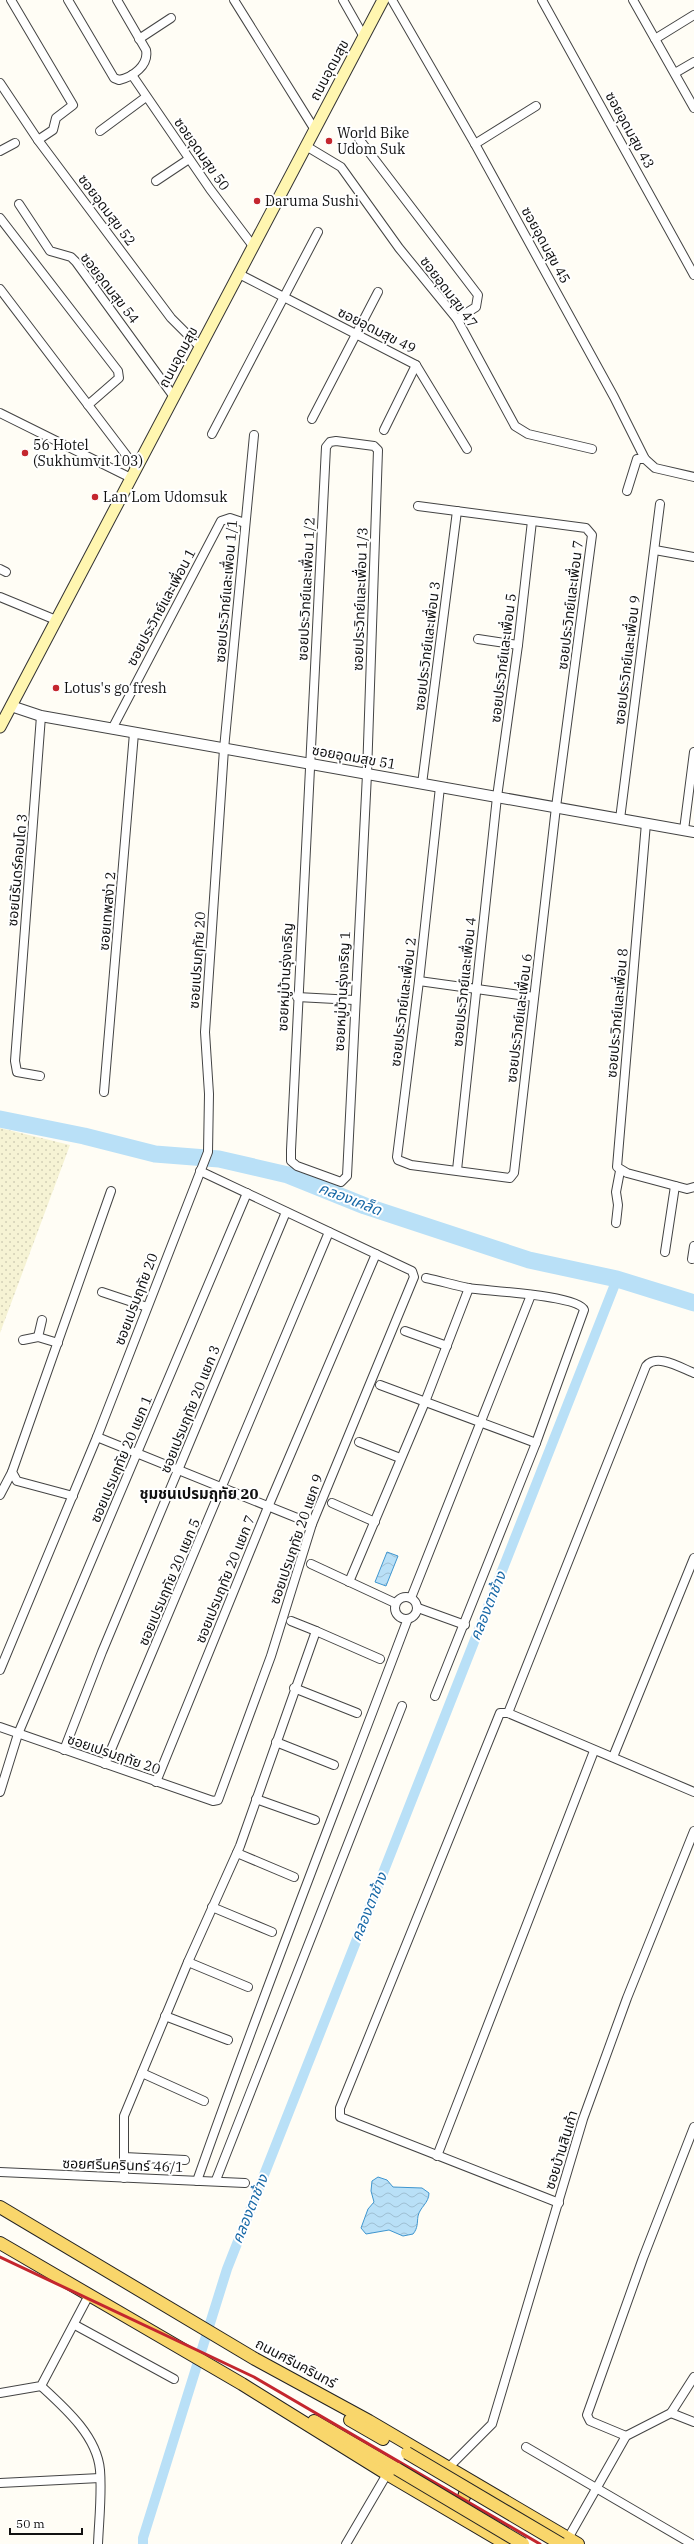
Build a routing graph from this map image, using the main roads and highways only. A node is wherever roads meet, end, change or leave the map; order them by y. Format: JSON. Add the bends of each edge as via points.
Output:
{"nodes":[{"id":1,"x":383,"y":0,"type":"edge"},
{"id":2,"x":0,"y":727,"type":"edge"},
{"id":3,"x":0,"y":2207,"type":"edge"},
{"id":4,"x":0,"y":2243,"type":"edge"},
{"id":5,"x":255,"y":2359,"type":"junction"},
{"id":6,"x":452,"y":2471,"type":"junction"},
{"id":7,"x":392,"y":2472,"type":"junction"},
{"id":8,"x":438,"y":2504,"type":"junction"},
{"id":9,"x":568,"y":2542,"type":"edge"},
{"id":10,"x":506,"y":2544,"type":"edge"},
{"id":11,"x":523,"y":2544,"type":"edge"}],
"edges":[{"from":1,"to":2,"type":"main road","name":"ถนนอุดมสุข"},
{"from":3,"to":5,"type":"main road","name":"ถนนศรีนครินทร์"},
{"from":4,"to":7,"type":"main road","via":[[242,2384],[302,2414]]},
{"from":5,"to":6,"type":"main road","name":"ถนนศรีนครินทร์","via":[[343,2406]]},
{"from":5,"to":9,"type":"main road","bridge":true,"via":[[407,2453]]},
{"from":6,"to":8,"type":"main road","via":[[466,2490],[462,2500],[457,2504]]},
{"from":6,"to":9,"type":"main road","name":"ถนนศรีนครินทร์"},
{"from":7,"to":8,"type":"main road"},
{"from":7,"to":11,"type":"main road","bridge":true},
{"from":8,"to":10,"type":"main road"}]}
